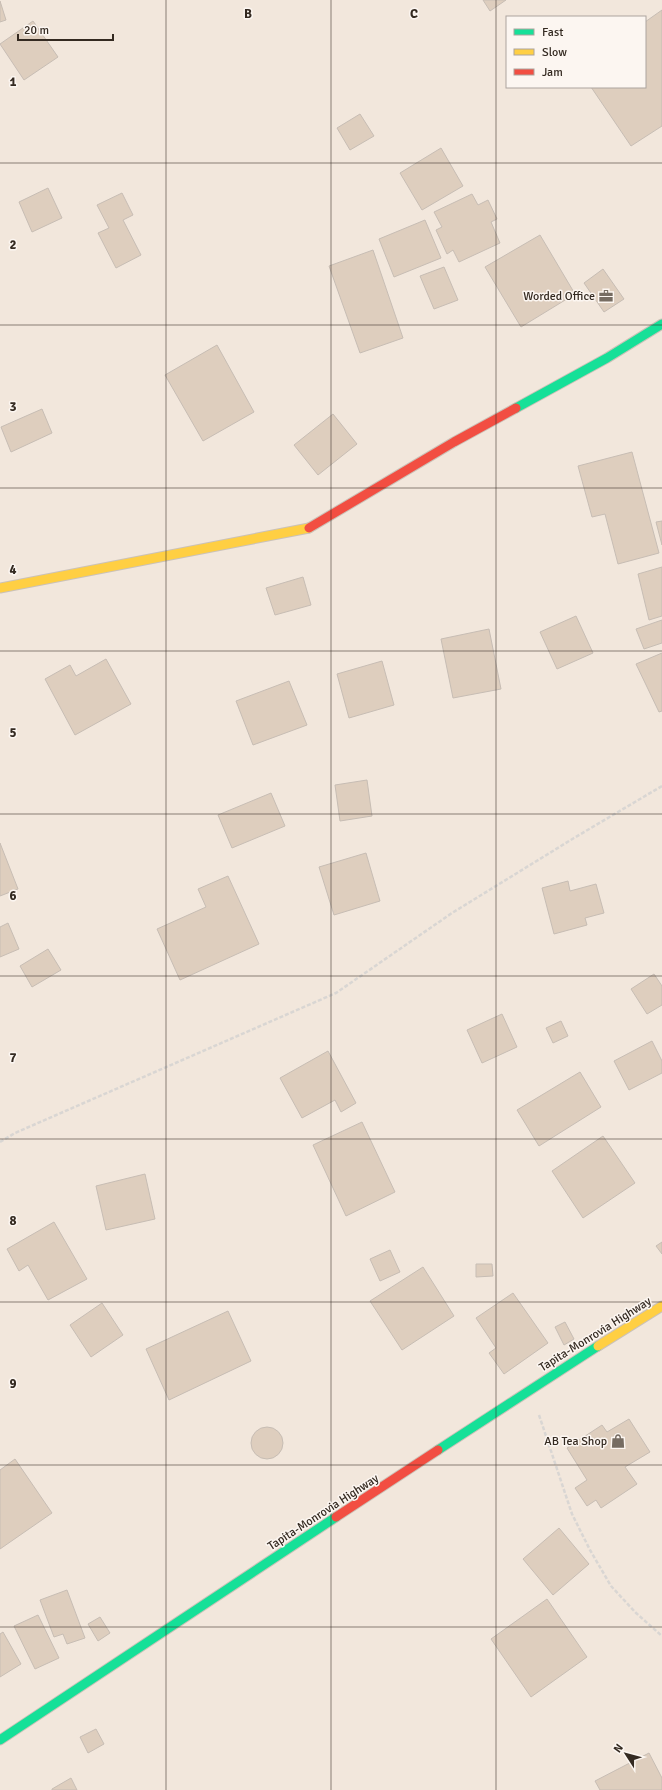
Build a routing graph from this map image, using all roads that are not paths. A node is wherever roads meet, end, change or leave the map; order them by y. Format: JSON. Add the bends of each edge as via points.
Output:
{"nodes":[{"id":1,"x":662,"y":324,"type":"edge"},
{"id":2,"x":0,"y":588,"type":"edge"},
{"id":3,"x":662,"y":1306,"type":"edge"},
{"id":4,"x":0,"y":1740,"type":"edge"}],
"edges":[{"from":1,"to":2,"type":"main road","via":[[607,358],[454,442],[313,527]]},
{"from":3,"to":4,"type":"main road","name":"Tapita-Monrovia Highway","via":[[530,1389]]}]}
